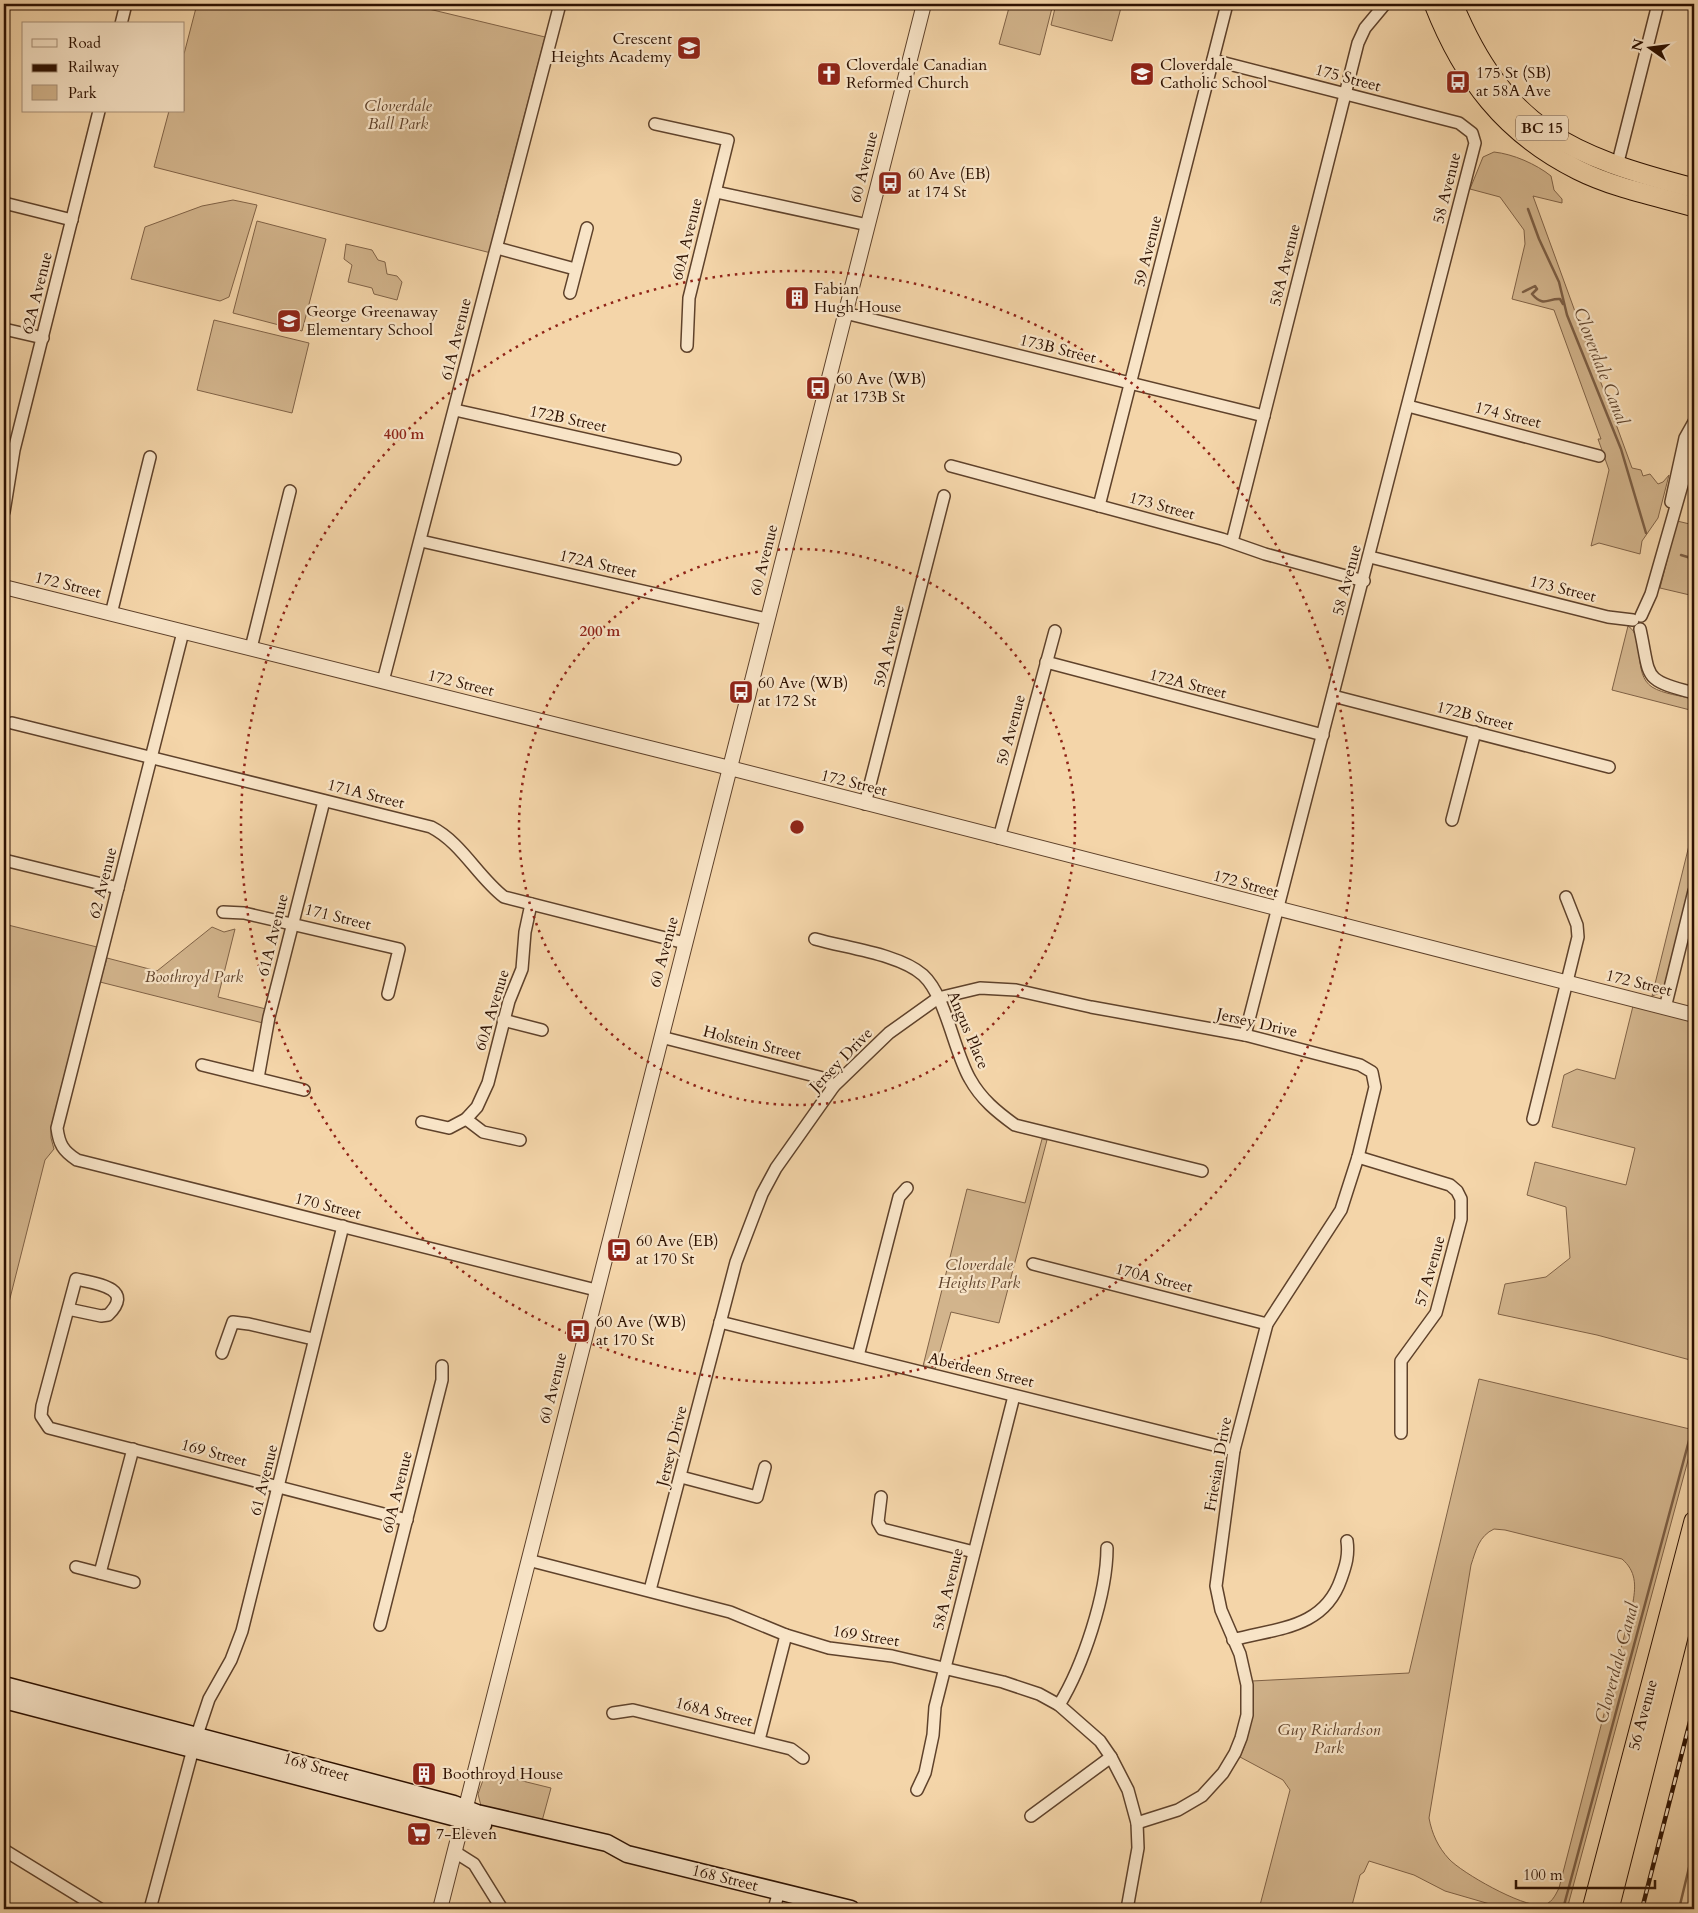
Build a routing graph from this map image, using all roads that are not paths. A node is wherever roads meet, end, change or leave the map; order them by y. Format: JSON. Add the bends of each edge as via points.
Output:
{"nodes":[{"id":1,"x":126,"y":4,"type":"edge"},
{"id":2,"x":560,"y":4,"type":"edge"},
{"id":3,"x":924,"y":4,"type":"edge"},
{"id":4,"x":1227,"y":4,"type":"edge"},
{"id":5,"x":1385,"y":4,"type":"edge"},
{"id":6,"x":1434,"y":4,"type":"edge"},
{"id":7,"x":1453,"y":4,"type":"edge"},
{"id":8,"x":1658,"y":4,"type":"edge"},
{"id":9,"x":122,"y":22,"type":"edge"},
{"id":10,"x":1213,"y":60,"type":"junction"},
{"id":11,"x":1344,"y":95,"type":"junction"},
{"id":12,"x":99,"y":112,"type":"edge"},
{"id":13,"x":655,"y":124,"type":"dead end"},
{"id":14,"x":1472,"y":133,"type":"joint"},
{"id":15,"x":1617,"y":166,"type":"junction"},
{"id":16,"x":1694,"y":188,"type":"edge"},
{"id":17,"x":716,"y":192,"type":"junction"},
{"id":18,"x":4,"y":203,"type":"edge"},
{"id":19,"x":1694,"y":207,"type":"edge"},
{"id":20,"x":72,"y":220,"type":"junction"},
{"id":21,"x":868,"y":224,"type":"junction"},
{"id":22,"x":586,"y":228,"type":"dead end"},
{"id":23,"x":497,"y":248,"type":"junction"},
{"id":24,"x":575,"y":269,"type":"junction"},
{"id":25,"x":570,"y":293,"type":"dead end"},
{"id":26,"x":845,"y":313,"type":"junction"},
{"id":27,"x":4,"y":329,"type":"edge"},
{"id":28,"x":43,"y":338,"type":"junction"},
{"id":29,"x":687,"y":346,"type":"dead end"},
{"id":30,"x":1130,"y":383,"type":"junction"},
{"id":31,"x":1408,"y":406,"type":"junction"},
{"id":32,"x":455,"y":410,"type":"junction"},
{"id":33,"x":1264,"y":416,"type":"junction"},
{"id":34,"x":1694,"y":430,"type":"edge"},
{"id":35,"x":1694,"y":443,"type":"edge"},
{"id":36,"x":9,"y":448,"type":"edge"},
{"id":37,"x":1600,"y":456,"type":"dead end"},
{"id":38,"x":150,"y":457,"type":"dead end"},
{"id":39,"x":675,"y":459,"type":"dead end"},
{"id":40,"x":952,"y":466,"type":"dead end"},
{"id":41,"x":290,"y":491,"type":"dead end"},
{"id":42,"x":944,"y":496,"type":"dead end"},
{"id":43,"x":1099,"y":506,"type":"junction"},
{"id":44,"x":4,"y":512,"type":"edge"},
{"id":45,"x":1666,"y":534,"type":"junction"},
{"id":46,"x":421,"y":541,"type":"junction"},
{"id":47,"x":1232,"y":542,"type":"junction"},
{"id":48,"x":1370,"y":557,"type":"junction"},
{"id":49,"x":1364,"y":581,"type":"junction"},
{"id":50,"x":4,"y":588,"type":"edge"},
{"id":51,"x":111,"y":614,"type":"junction"},
{"id":52,"x":767,"y":619,"type":"junction"},
{"id":53,"x":1638,"y":622,"type":"junction"},
{"id":54,"x":1055,"y":631,"type":"dead end"},
{"id":55,"x":184,"y":632,"type":"junction"},
{"id":56,"x":251,"y":648,"type":"junction"},
{"id":57,"x":1046,"y":662,"type":"junction"},
{"id":58,"x":383,"y":681,"type":"junction"},
{"id":59,"x":1694,"y":693,"type":"edge"},
{"id":60,"x":1333,"y":696,"type":"junction"},
{"id":61,"x":12,"y":723,"type":"dead end"},
{"id":62,"x":1475,"y":732,"type":"junction"},
{"id":63,"x":1323,"y":735,"type":"junction"},
{"id":64,"x":151,"y":758,"type":"junction"},
{"id":65,"x":1609,"y":767,"type":"dead end"},
{"id":66,"x":731,"y":769,"type":"junction"},
{"id":67,"x":324,"y":801,"type":"junction"},
{"id":68,"x":865,"y":804,"type":"junction"},
{"id":69,"x":1452,"y":820,"type":"dead end"},
{"id":70,"x":999,"y":838,"type":"junction"},
{"id":71,"x":4,"y":860,"type":"edge"},
{"id":72,"x":118,"y":888,"type":"junction"},
{"id":73,"x":1694,"y":891,"type":"edge"},
{"id":74,"x":1566,"y":897,"type":"dead end"},
{"id":75,"x":532,"y":904,"type":"junction"},
{"id":76,"x":1277,"y":910,"type":"junction"},
{"id":77,"x":224,"y":912,"type":"dead end"},
{"id":78,"x":293,"y":923,"type":"junction"},
{"id":79,"x":814,"y":939,"type":"dead end"},
{"id":80,"x":685,"y":943,"type":"junction"},
{"id":81,"x":1567,"y":983,"type":"junction"},
{"id":82,"x":388,"y":994,"type":"dead end"},
{"id":83,"x":938,"y":998,"type":"junction"},
{"id":84,"x":1665,"y":1008,"type":"junction"},
{"id":85,"x":1694,"y":1015,"type":"edge"},
{"id":86,"x":503,"y":1020,"type":"junction"},
{"id":87,"x":542,"y":1030,"type":"dead end"},
{"id":88,"x":1245,"y":1035,"type":"junction"},
{"id":89,"x":661,"y":1037,"type":"junction"},
{"id":90,"x":202,"y":1065,"type":"dead end"},
{"id":91,"x":258,"y":1078,"type":"junction"},
{"id":92,"x":1375,"y":1078,"type":"joint"},
{"id":93,"x":834,"y":1086,"type":"junction"},
{"id":94,"x":304,"y":1090,"type":"dead end"},
{"id":95,"x":466,"y":1119,"type":"junction"},
{"id":96,"x":1533,"y":1119,"type":"dead end"},
{"id":97,"x":422,"y":1122,"type":"dead end"},
{"id":98,"x":520,"y":1140,"type":"dead end"},
{"id":99,"x":59,"y":1143,"type":"joint"},
{"id":100,"x":1358,"y":1157,"type":"junction"},
{"id":101,"x":1202,"y":1171,"type":"dead end"},
{"id":102,"x":907,"y":1188,"type":"dead end"},
{"id":103,"x":343,"y":1226,"type":"junction"},
{"id":104,"x":1033,"y":1264,"type":"dead end"},
{"id":105,"x":596,"y":1290,"type":"junction"},
{"id":106,"x":68,"y":1309,"type":"dead end"},
{"id":107,"x":720,"y":1322,"type":"junction"},
{"id":108,"x":1266,"y":1324,"type":"junction"},
{"id":109,"x":314,"y":1339,"type":"junction"},
{"id":110,"x":222,"y":1353,"type":"dead end"},
{"id":111,"x":858,"y":1356,"type":"junction"},
{"id":112,"x":442,"y":1366,"type":"dead end"},
{"id":113,"x":1014,"y":1396,"type":"junction"},
{"id":114,"x":1401,"y":1433,"type":"dead end"},
{"id":115,"x":133,"y":1449,"type":"junction"},
{"id":116,"x":1234,"y":1450,"type":"junction"},
{"id":117,"x":765,"y":1467,"type":"dead end"},
{"id":118,"x":681,"y":1477,"type":"junction"},
{"id":119,"x":280,"y":1487,"type":"junction"},
{"id":120,"x":881,"y":1497,"type":"dead end"},
{"id":121,"x":407,"y":1520,"type":"junction"},
{"id":122,"x":1694,"y":1522,"type":"edge"},
{"id":123,"x":1347,"y":1541,"type":"dead end"},
{"id":124,"x":1107,"y":1548,"type":"dead end"},
{"id":125,"x":974,"y":1552,"type":"junction"},
{"id":126,"x":528,"y":1560,"type":"junction"},
{"id":127,"x":76,"y":1567,"type":"dead end"},
{"id":128,"x":100,"y":1573,"type":"junction"},
{"id":129,"x":1694,"y":1574,"type":"edge"},
{"id":130,"x":134,"y":1582,"type":"dead end"},
{"id":131,"x":650,"y":1590,"type":"junction"},
{"id":132,"x":380,"y":1625,"type":"dead end"},
{"id":133,"x":786,"y":1635,"type":"junction"},
{"id":134,"x":1233,"y":1640,"type":"junction"},
{"id":135,"x":945,"y":1669,"type":"junction"},
{"id":136,"x":4,"y":1685,"type":"edge"},
{"id":137,"x":4,"y":1700,"type":"edge"},
{"id":138,"x":1059,"y":1704,"type":"junction"},
{"id":139,"x":613,"y":1712,"type":"dead end"},
{"id":140,"x":759,"y":1740,"type":"junction"},
{"id":141,"x":195,"y":1742,"type":"junction"},
{"id":142,"x":1111,"y":1757,"type":"junction"},
{"id":143,"x":804,"y":1758,"type":"dead end"},
{"id":144,"x":917,"y":1790,"type":"dead end"},
{"id":145,"x":464,"y":1814,"type":"junction"},
{"id":146,"x":1031,"y":1816,"type":"dead end"},
{"id":147,"x":1137,"y":1823,"type":"junction"},
{"id":148,"x":4,"y":1850,"type":"edge"},
{"id":149,"x":455,"y":1852,"type":"junction"},
{"id":150,"x":779,"y":1891,"type":"junction"},
{"id":151,"x":100,"y":1909,"type":"edge"},
{"id":152,"x":150,"y":1909,"type":"edge"},
{"id":153,"x":440,"y":1909,"type":"edge"},
{"id":154,"x":502,"y":1909,"type":"edge"},
{"id":155,"x":774,"y":1909,"type":"edge"},
{"id":156,"x":851,"y":1909,"type":"edge"},
{"id":157,"x":1127,"y":1909,"type":"edge"},
{"id":158,"x":1592,"y":1909,"type":"edge"},
{"id":159,"x":1609,"y":1909,"type":"edge"}],
"edges":[{"from":1,"to":9,"type":"street"},
{"from":2,"to":23,"type":"street","name":"61A Avenue"},
{"from":3,"to":21,"type":"street","name":"60 Avenue"},
{"from":4,"to":10,"type":"street","name":"59 Avenue"},
{"from":5,"to":11,"type":"street","name":"58A Avenue","via":[[1361,35]]},
{"from":6,"to":19,"type":"highway","number":"BC 15","via":[[1469,76],[1491,105],[1520,133],[1579,171]]},
{"from":7,"to":15,"type":"highway","number":"BC 15","via":[[1485,67],[1521,110],[1567,144]]},
{"from":8,"to":15,"type":"street"},
{"from":10,"to":11,"type":"street","name":"175 Street"},
{"from":10,"to":30,"type":"street","name":"59 Avenue"},
{"from":11,"to":14,"type":"street","name":"175 Street","via":[[1459,123]]},
{"from":11,"to":33,"type":"street","name":"58A Avenue"},
{"from":12,"to":20,"type":"street","name":"62A Avenue"},
{"from":13,"to":17,"type":"street","name":"60A Avenue","via":[[728,140]]},
{"from":14,"to":31,"type":"street","name":"58 Avenue","via":[[1474,152]]},
{"from":15,"to":16,"type":"highway","number":"BC 15"},
{"from":17,"to":21,"type":"street"},
{"from":17,"to":29,"type":"street","name":"60A Avenue","via":[[689,298]]},
{"from":18,"to":20,"type":"street"},
{"from":20,"to":28,"type":"street","name":"62A Avenue"},
{"from":21,"to":26,"type":"street","name":"60 Avenue"},
{"from":22,"to":24,"type":"street"},
{"from":23,"to":24,"type":"street"},
{"from":23,"to":32,"type":"street","name":"61A Avenue"},
{"from":24,"to":25,"type":"street"},
{"from":26,"to":30,"type":"street","name":"173B Street"},
{"from":26,"to":52,"type":"street","name":"60 Avenue"},
{"from":27,"to":28,"type":"street"},
{"from":28,"to":36,"type":"street","name":"62A Avenue"},
{"from":30,"to":33,"type":"street","name":"173B Street"},
{"from":30,"to":43,"type":"street","name":"59 Avenue"},
{"from":31,"to":37,"type":"street","name":"174 Street"},
{"from":31,"to":48,"type":"street","name":"58 Avenue"},
{"from":32,"to":39,"type":"street","name":"172B Street"},
{"from":32,"to":46,"type":"street","name":"61A Avenue"},
{"from":33,"to":47,"type":"street","name":"58A Avenue"},
{"from":34,"to":45,"type":"street","via":[[1685,438]]},
{"from":35,"to":45,"type":"street"},
{"from":36,"to":44,"type":"street","name":"62A Avenue"},
{"from":38,"to":51,"type":"street"},
{"from":40,"to":43,"type":"street","name":"173 Street"},
{"from":41,"to":56,"type":"street"},
{"from":42,"to":68,"type":"street","name":"59A Avenue"},
{"from":43,"to":47,"type":"street","name":"173 Street"},
{"from":45,"to":53,"type":"street","via":[[1651,594]]},
{"from":46,"to":52,"type":"street","name":"172A Street"},
{"from":46,"to":58,"type":"street","name":"61A Avenue"},
{"from":47,"to":49,"type":"street","name":"173 Street"},
{"from":48,"to":49,"type":"street","name":"58 Avenue"},
{"from":48,"to":53,"type":"street","name":"173 Street"},
{"from":49,"to":60,"type":"street","name":"58 Avenue"},
{"from":50,"to":51,"type":"street","name":"172 Street"},
{"from":51,"to":55,"type":"street","name":"172 Street"},
{"from":52,"to":66,"type":"street","name":"60 Avenue"},
{"from":53,"to":59,"type":"street","via":[[1652,678]]},
{"from":54,"to":57,"type":"street","name":"59 Avenue"},
{"from":55,"to":56,"type":"street","name":"172 Street"},
{"from":55,"to":64,"type":"street","name":"62 Avenue"},
{"from":56,"to":58,"type":"street","name":"172 Street"},
{"from":57,"to":63,"type":"street","name":"172A Street"},
{"from":57,"to":70,"type":"street","name":"59 Avenue"},
{"from":58,"to":66,"type":"street","name":"172 Street"},
{"from":60,"to":62,"type":"street","name":"172B Street"},
{"from":60,"to":63,"type":"street","name":"58 Avenue"},
{"from":61,"to":64,"type":"street","name":"171A Street"},
{"from":62,"to":65,"type":"street","name":"172B Street"},
{"from":62,"to":69,"type":"street"},
{"from":63,"to":76,"type":"street","name":"58 Avenue"},
{"from":64,"to":67,"type":"street","name":"171A Street"},
{"from":64,"to":72,"type":"street","name":"62 Avenue"},
{"from":66,"to":68,"type":"street","name":"172 Street"},
{"from":66,"to":80,"type":"street","name":"60 Avenue"},
{"from":67,"to":75,"type":"street","name":"171A Street","via":[[432,826],[446,835],[491,887],[504,897]]},
{"from":67,"to":78,"type":"street","name":"61A Avenue"},
{"from":68,"to":70,"type":"street","name":"172 Street"},
{"from":70,"to":76,"type":"street","name":"172 Street"},
{"from":71,"to":72,"type":"street"},
{"from":72,"to":99,"type":"street","name":"62 Avenue","via":[[57,1128]]},
{"from":73,"to":84,"type":"street"},
{"from":74,"to":81,"type":"street","via":[[1578,937]]},
{"from":75,"to":80,"type":"street","name":"171A Street"},
{"from":75,"to":86,"type":"street","name":"60A Avenue","via":[[525,932],[522,969]]},
{"from":76,"to":81,"type":"street","name":"172 Street"},
{"from":76,"to":88,"type":"street","name":"58 Avenue"},
{"from":77,"to":78,"type":"street","name":"171 Street"},
{"from":78,"to":82,"type":"street","name":"171 Street","via":[[399,949]]},
{"from":78,"to":91,"type":"street","name":"61A Avenue","via":[[269,1017]]},
{"from":79,"to":83,"type":"street","name":"Angus Place","via":[[900,962],[924,976]]},
{"from":80,"to":89,"type":"street","name":"60 Avenue"},
{"from":81,"to":84,"type":"street","name":"172 Street"},
{"from":81,"to":96,"type":"street"},
{"from":83,"to":88,"type":"street","name":"Jersey Drive","via":[[980,988],[1016,990]]},
{"from":83,"to":93,"type":"street","name":"Jersey Drive","via":[[889,1034]]},
{"from":83,"to":101,"type":"street","name":"Angus Place","via":[[970,1079],[990,1107],[1015,1125]]},
{"from":84,"to":85,"type":"street","name":"172 Street"},
{"from":86,"to":87,"type":"street"},
{"from":86,"to":95,"type":"street","name":"60A Avenue","via":[[488,1083],[477,1107]]},
{"from":88,"to":92,"type":"street","name":"Jersey Drive","via":[[1360,1065],[1372,1072]]},
{"from":89,"to":93,"type":"street","name":"Holstein Street","via":[[823,1078]]},
{"from":89,"to":105,"type":"street","name":"60 Avenue"},
{"from":90,"to":91,"type":"street"},
{"from":91,"to":94,"type":"street"},
{"from":92,"to":100,"type":"street","name":"Friesian Drive"},
{"from":93,"to":107,"type":"street","name":"Jersey Drive","via":[[776,1168],[762,1194],[736,1262]]},
{"from":95,"to":97,"type":"street","via":[[449,1128]]},
{"from":95,"to":98,"type":"street","via":[[483,1132]]},
{"from":99,"to":103,"type":"street","name":"170 Street","via":[[76,1160]]},
{"from":100,"to":108,"type":"street","name":"Friesian Drive","via":[[1346,1199],[1336,1220]]},
{"from":100,"to":114,"type":"street","name":"57 Avenue","via":[[1450,1185],[1458,1191],[1463,1208],[1440,1304],[1431,1322],[1404,1356],[1400,1367]]},
{"from":102,"to":111,"type":"street","via":[[899,1197]]},
{"from":103,"to":105,"type":"street","name":"170 Street"},
{"from":103,"to":109,"type":"street","name":"61 Avenue"},
{"from":104,"to":108,"type":"street","name":"170A Street"},
{"from":105,"to":126,"type":"street","name":"60 Avenue"},
{"from":106,"to":115,"type":"street","name":"169 Street","via":[[42,1406],[44,1424],[55,1430]]},
{"from":107,"to":111,"type":"street","name":"Aberdeen Street"},
{"from":107,"to":118,"type":"street","name":"Jersey Drive"},
{"from":108,"to":116,"type":"street","name":"Friesian Drive"},
{"from":109,"to":110,"type":"street","via":[[233,1322]]},
{"from":109,"to":119,"type":"street","name":"61 Avenue"},
{"from":111,"to":113,"type":"street","name":"Aberdeen Street"},
{"from":112,"to":121,"type":"street","name":"60A Avenue","via":[[442,1380]]},
{"from":113,"to":116,"type":"street","name":"Aberdeen Street"},
{"from":113,"to":125,"type":"street","name":"58A Avenue"},
{"from":115,"to":119,"type":"street","name":"169 Street"},
{"from":115,"to":128,"type":"street"},
{"from":116,"to":134,"type":"street","name":"Friesian Drive","via":[[1216,1586]]},
{"from":117,"to":118,"type":"street","via":[[757,1497]]},
{"from":118,"to":131,"type":"street","name":"Jersey Drive"},
{"from":119,"to":121,"type":"street","name":"169 Street"},
{"from":119,"to":141,"type":"street","name":"61 Avenue","via":[[239,1641],[209,1699]]},
{"from":120,"to":125,"type":"street","via":[[878,1522],[882,1529]]},
{"from":121,"to":132,"type":"street","name":"60A Avenue"},
{"from":122,"to":158,"type":"highway","name":"56 Avenue"},
{"from":123,"to":134,"type":"street","via":[[1347,1563],[1340,1584],[1322,1609],[1294,1626]]},
{"from":124,"to":138,"type":"street","via":[[1107,1567],[1092,1628]]},
{"from":125,"to":135,"type":"street","name":"58A Avenue"},
{"from":126,"to":131,"type":"street","name":"169 Street"},
{"from":126,"to":145,"type":"street","name":"60 Avenue"},
{"from":127,"to":128,"type":"street"},
{"from":128,"to":130,"type":"street"},
{"from":129,"to":159,"type":"highway","name":"56 Avenue"},
{"from":131,"to":133,"type":"street","name":"169 Street","via":[[730,1612]]},
{"from":133,"to":135,"type":"street","name":"169 Street","via":[[829,1648],[874,1652]]},
{"from":133,"to":140,"type":"street"},
{"from":134,"to":147,"type":"street","name":"Friesian Drive","via":[[1244,1670],[1248,1700],[1236,1754],[1202,1796],[1178,1810]]},
{"from":135,"to":138,"type":"street","name":"169 Street","via":[[1023,1688]]},
{"from":135,"to":144,"type":"street","name":"58A Avenue","via":[[935,1707],[925,1772]]},
{"from":136,"to":141,"type":"main road","name":"168 Street"},
{"from":137,"to":141,"type":"main road","via":[[92,1723],[120,1724]]},
{"from":138,"to":142,"type":"street","name":"169 Street","via":[[1087,1727]]},
{"from":139,"to":140,"type":"street","name":"168A Street","via":[[633,1710]]},
{"from":140,"to":143,"type":"street","name":"168A Street","via":[[791,1749]]},
{"from":141,"to":145,"type":"main road","name":"168 Street"},
{"from":141,"to":145,"type":"main road","name":"168 Street","via":[[284,1758]]},
{"from":141,"to":152,"type":"street","name":"61 Avenue"},
{"from":142,"to":146,"type":"street"},
{"from":142,"to":147,"type":"street","name":"169 Street","via":[[1128,1790]]},
{"from":145,"to":149,"type":"street","name":"60 Avenue"},
{"from":145,"to":150,"type":"main road","name":"168 Street","via":[[477,1813],[607,1843],[627,1854]]},
{"from":147,"to":157,"type":"street","name":"169 Street","via":[[1135,1872]]},
{"from":148,"to":151,"type":"street"},
{"from":149,"to":153,"type":"street","name":"60 Avenue"},
{"from":149,"to":154,"type":"street","via":[[474,1864]]},
{"from":150,"to":155,"type":"street"},
{"from":150,"to":156,"type":"main road","name":"168 Street"}]}
